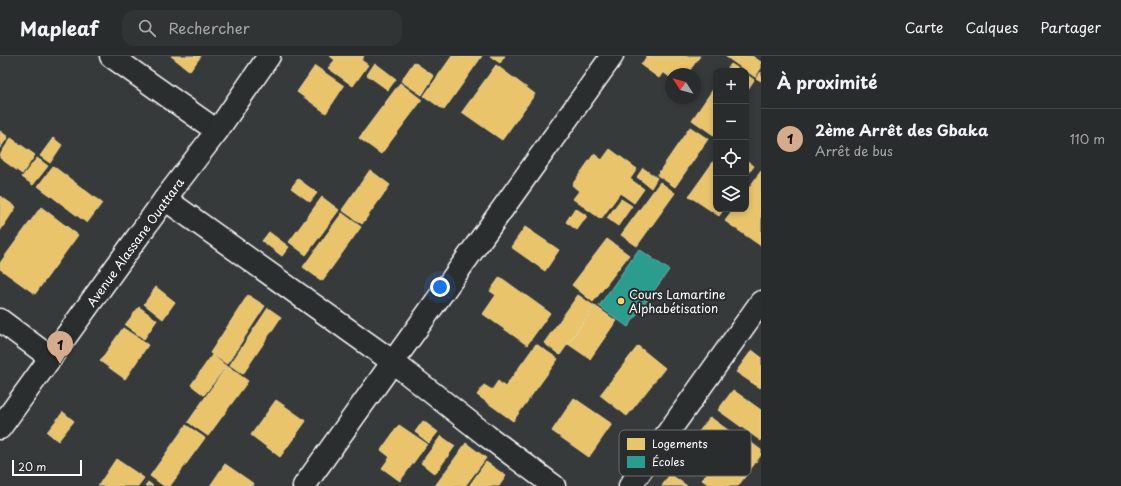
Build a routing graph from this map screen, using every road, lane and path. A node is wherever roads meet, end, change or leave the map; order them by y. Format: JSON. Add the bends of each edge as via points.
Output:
{"nodes":[{"id":1,"x":111,"y":56,"type":"edge"},
{"id":2,"x":270,"y":56,"type":"edge"},
{"id":3,"x":612,"y":56,"type":"edge"},
{"id":4,"x":217,"y":131,"type":"junction"},
{"id":5,"x":165,"y":199,"type":"junction"},
{"id":6,"x":761,"y":302,"type":"edge"},
{"id":7,"x":0,"y":320,"type":"edge"},
{"id":8,"x":51,"y":358,"type":"junction"},
{"id":9,"x":393,"y":362,"type":"junction"},
{"id":10,"x":0,"y":428,"type":"edge"},
{"id":11,"x":670,"y":430,"type":"edge"},
{"id":12,"x":637,"y":476,"type":"edge"},
{"id":13,"x":304,"y":486,"type":"edge"},
{"id":14,"x":554,"y":486,"type":"edge"},
{"id":15,"x":630,"y":486,"type":"edge"}],
"edges":[{"from":1,"to":4,"type":"street"},
{"from":2,"to":4,"type":"street","name":"Avenue Alassane Ouattara"},
{"from":3,"to":9,"type":"street"},
{"from":4,"to":5,"type":"street","name":"Avenue Alassane Ouattara"},
{"from":5,"to":8,"type":"street","name":"Avenue Alassane Ouattara"},
{"from":5,"to":9,"type":"street"},
{"from":6,"to":11,"type":"street"},
{"from":7,"to":8,"type":"street"},
{"from":8,"to":10,"type":"street","name":"Avenue Alassane Ouattara"},
{"from":9,"to":13,"type":"street"},
{"from":9,"to":14,"type":"street"},
{"from":12,"to":15,"type":"street"}]}
